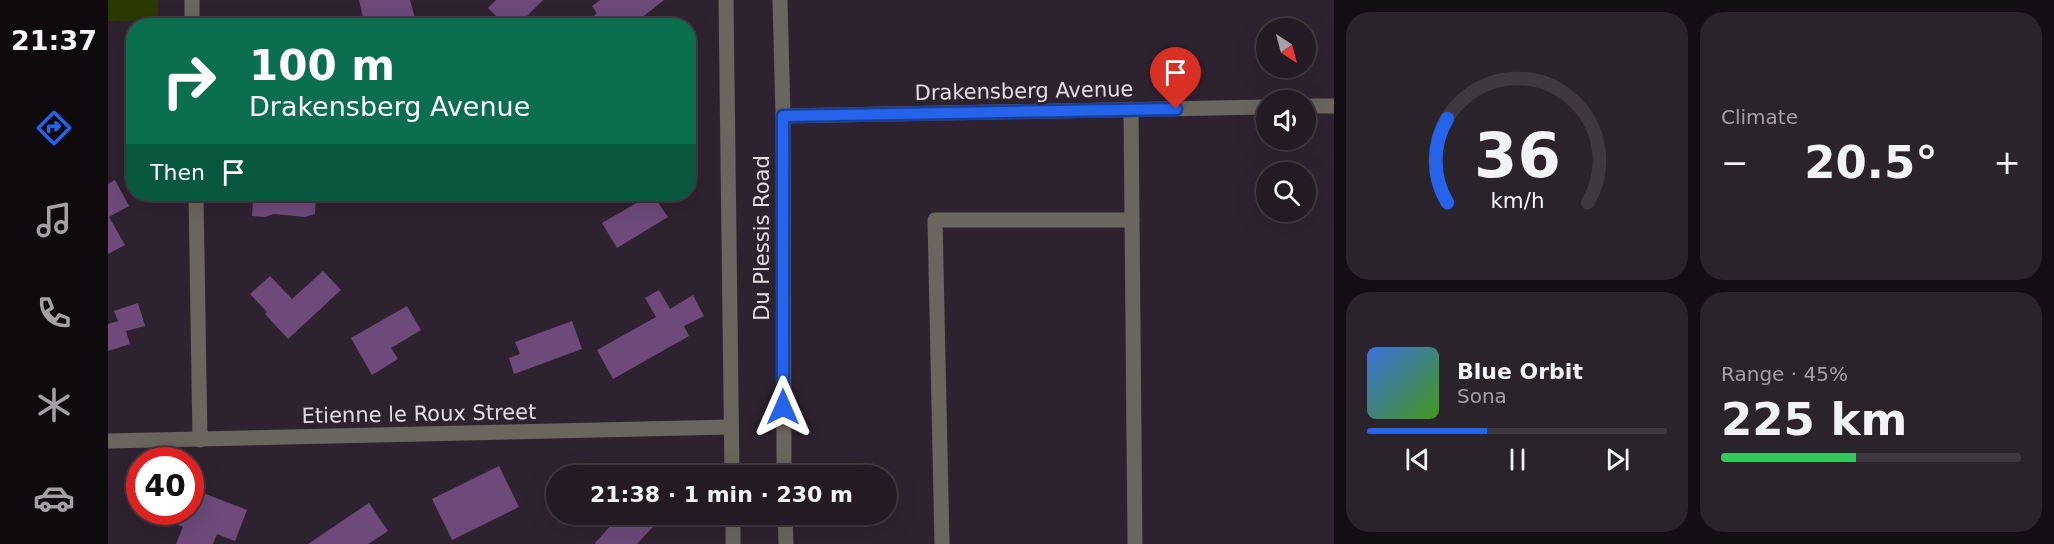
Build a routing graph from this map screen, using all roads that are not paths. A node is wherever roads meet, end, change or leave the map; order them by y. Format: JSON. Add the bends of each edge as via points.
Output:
{"nodes":[{"id":1,"x":192,"y":0,"type":"edge"},
{"id":2,"x":726,"y":0,"type":"edge"},
{"id":3,"x":780,"y":0,"type":"edge"},
{"id":4,"x":192,"y":18,"type":"edge"},
{"id":5,"x":1316,"y":106,"type":"edge"},
{"id":6,"x":1334,"y":106,"type":"edge"},
{"id":7,"x":1256,"y":107,"type":"edge"},
{"id":8,"x":1131,"y":110,"type":"junction"},
{"id":9,"x":783,"y":116,"type":"junction"},
{"id":10,"x":196,"y":201,"type":"edge"},
{"id":11,"x":1132,"y":220,"type":"junction"},
{"id":12,"x":731,"y":427,"type":"junction"},
{"id":13,"x":200,"y":440,"type":"junction"},
{"id":14,"x":108,"y":441,"type":"edge"},
{"id":15,"x":732,"y":465,"type":"edge"},
{"id":16,"x":784,"y":465,"type":"edge"},
{"id":17,"x":733,"y":525,"type":"edge"},
{"id":18,"x":785,"y":525,"type":"edge"},
{"id":19,"x":733,"y":544,"type":"edge"},
{"id":20,"x":786,"y":544,"type":"edge"},
{"id":21,"x":942,"y":544,"type":"edge"},
{"id":22,"x":1135,"y":544,"type":"edge"}],
"edges":[{"from":1,"to":4,"type":"street"},
{"from":2,"to":12,"type":"street","name":"Du Plessis Road"},
{"from":3,"to":9,"type":"street","name":"Du Plessis Road"},
{"from":5,"to":6,"type":"street"},
{"from":7,"to":8,"type":"street","name":"Drakensberg Avenue"},
{"from":8,"to":9,"type":"street","name":"Drakensberg Avenue"},
{"from":8,"to":11,"type":"street"},
{"from":9,"to":16,"type":"street","name":"Du Plessis Road"},
{"from":10,"to":13,"type":"street"},
{"from":11,"to":21,"type":"street","via":[[935,220]]},
{"from":11,"to":22,"type":"street"},
{"from":12,"to":13,"type":"street","name":"Etienne le Roux Street"},
{"from":12,"to":15,"type":"street","name":"Du Plessis Road"},
{"from":13,"to":14,"type":"street","name":"Etienne le Roux Street"},
{"from":17,"to":19,"type":"street"},
{"from":18,"to":20,"type":"street"}]}
